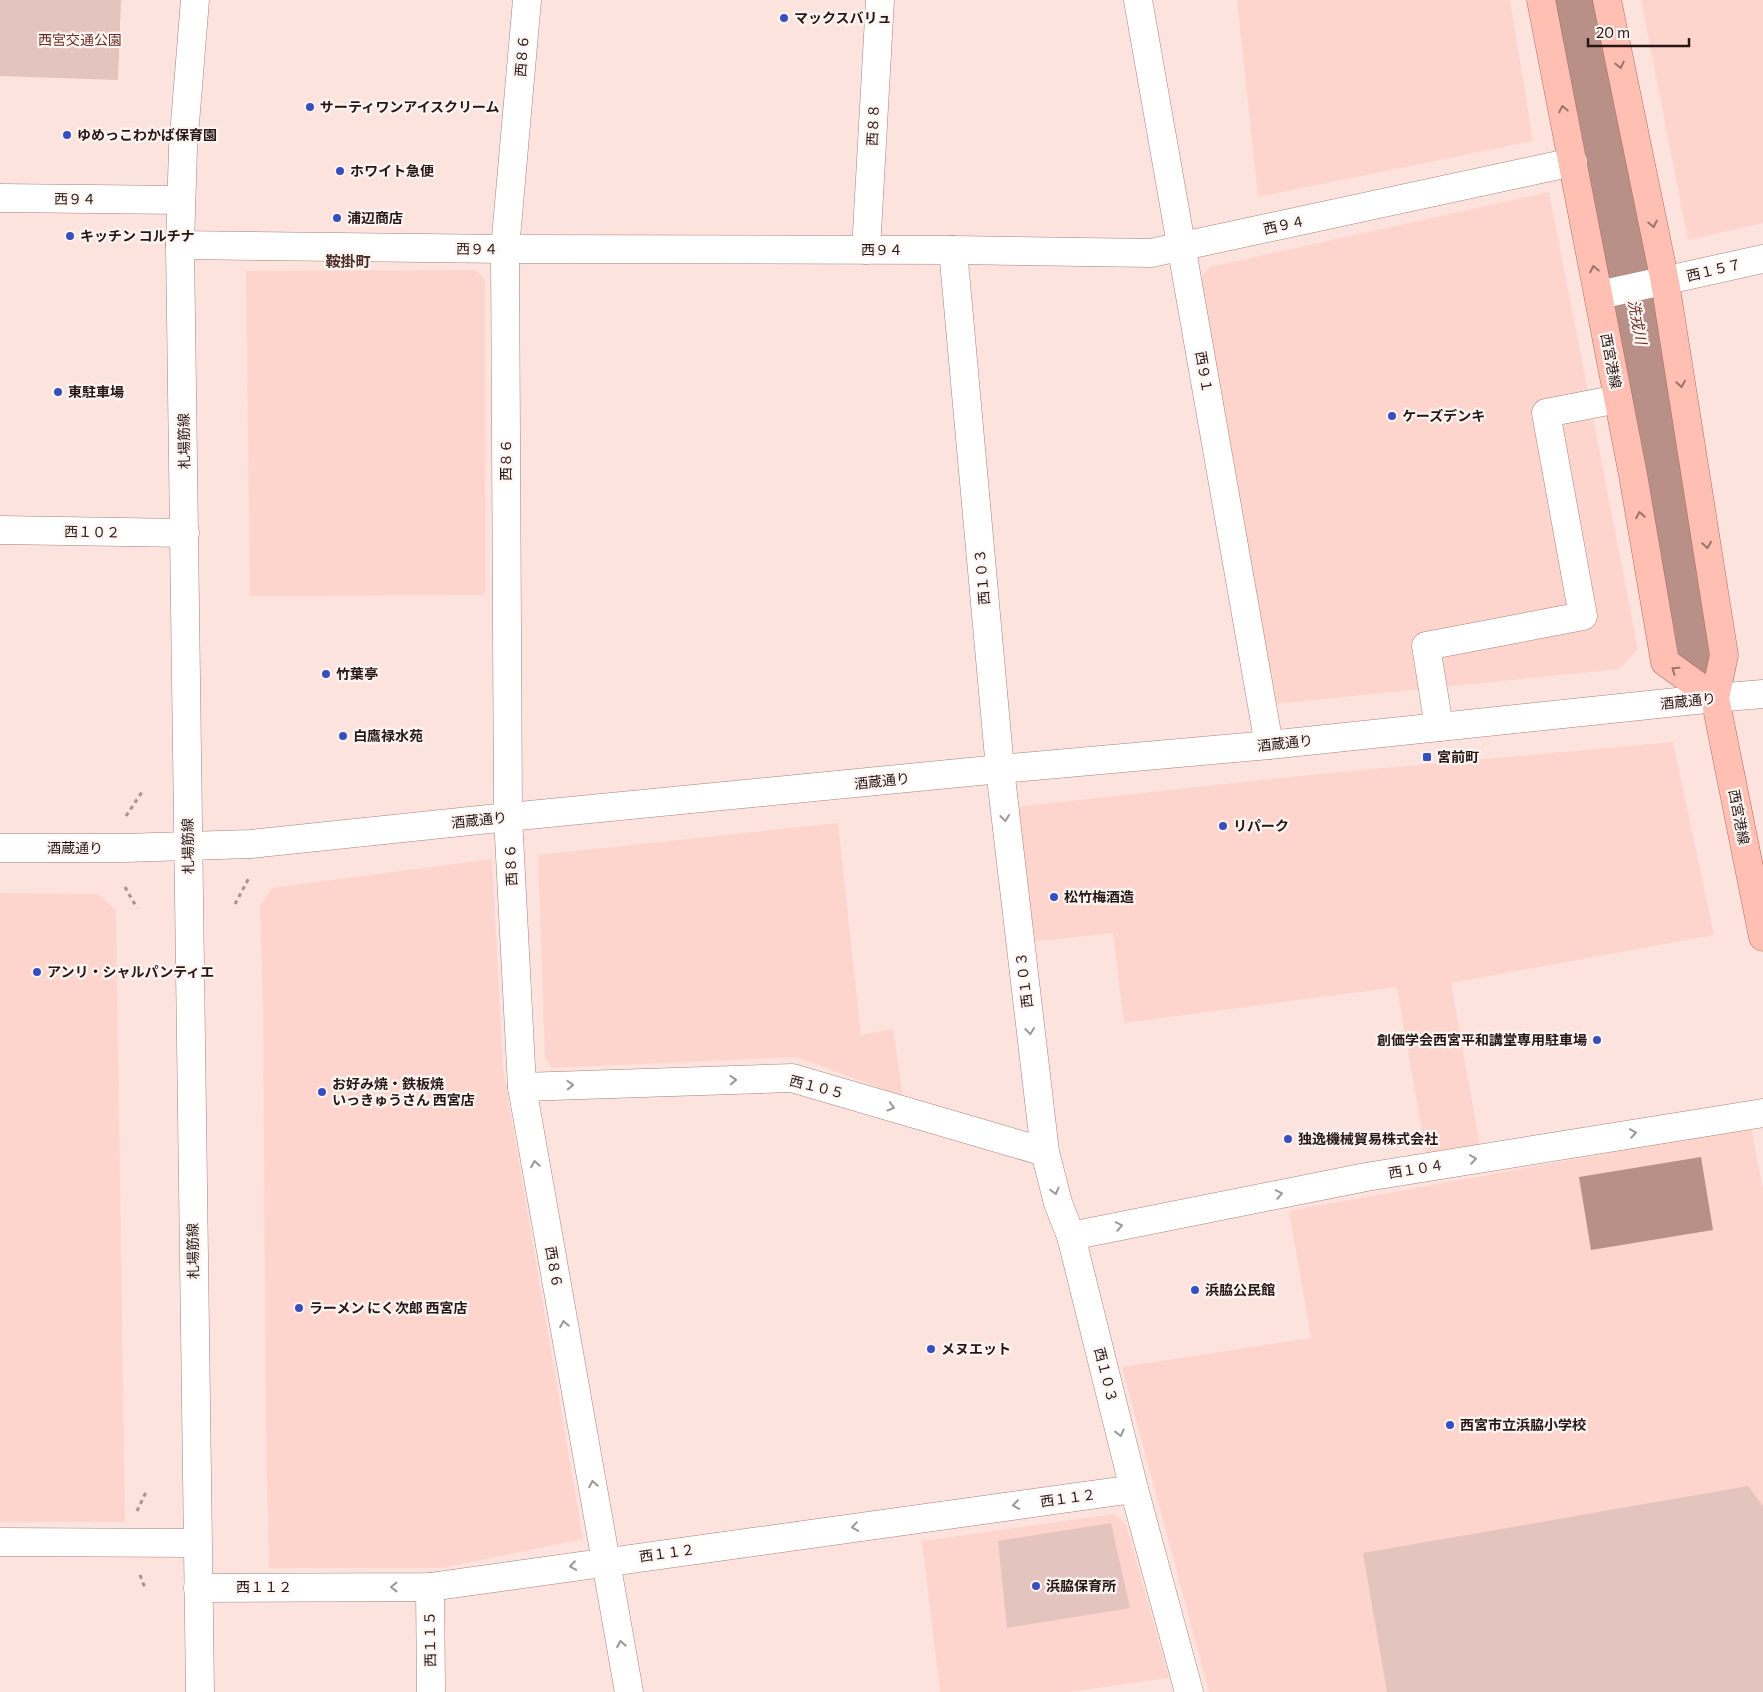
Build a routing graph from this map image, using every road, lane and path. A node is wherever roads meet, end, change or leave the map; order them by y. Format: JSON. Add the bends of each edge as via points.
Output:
{"nodes":[{"id":1,"x":195,"y":0,"type":"edge"},
{"id":2,"x":527,"y":0,"type":"edge"},
{"id":3,"x":880,"y":0,"type":"edge"},
{"id":4,"x":1138,"y":0,"type":"edge"},
{"id":5,"x":1541,"y":0,"type":"edge"},
{"id":6,"x":1607,"y":0,"type":"edge"},
{"id":7,"x":1573,"y":162,"type":"junction"},
{"id":8,"x":0,"y":198,"type":"edge"},
{"id":9,"x":181,"y":200,"type":"junction"},
{"id":10,"x":180,"y":245,"type":"junction"},
{"id":11,"x":1182,"y":248,"type":"junction"},
{"id":12,"x":505,"y":249,"type":"junction"},
{"id":13,"x":866,"y":250,"type":"junction"},
{"id":14,"x":953,"y":250,"type":"junction"},
{"id":15,"x":1763,"y":259,"type":"edge"},
{"id":16,"x":1661,"y":282,"type":"junction"},
{"id":17,"x":1606,"y":294,"type":"junction"},
{"id":18,"x":1618,"y":399,"type":"junction"},
{"id":19,"x":0,"y":530,"type":"edge"},
{"id":20,"x":185,"y":533,"type":"junction"},
{"id":21,"x":1763,"y":694,"type":"edge"},
{"id":22,"x":1715,"y":698,"type":"junction"},
{"id":23,"x":1439,"y":727,"type":"junction"},
{"id":24,"x":1269,"y":745,"type":"junction"},
{"id":25,"x":1000,"y":769,"type":"junction"},
{"id":26,"x":142,"y":792,"type":"dead end"},
{"id":27,"x":508,"y":817,"type":"junction"},
{"id":28,"x":124,"y":819,"type":"dead end"},
{"id":29,"x":188,"y":846,"type":"junction"},
{"id":30,"x":0,"y":848,"type":"edge"},
{"id":31,"x":251,"y":875,"type":"dead end"},
{"id":32,"x":125,"y":887,"type":"dead end"},
{"id":33,"x":235,"y":904,"type":"dead end"},
{"id":34,"x":137,"y":908,"type":"dead end"},
{"id":35,"x":1763,"y":937,"type":"edge"},
{"id":36,"x":522,"y":1087,"type":"junction"},
{"id":37,"x":1763,"y":1113,"type":"edge"},
{"id":38,"x":1045,"y":1152,"type":"junction"},
{"id":39,"x":1071,"y":1236,"type":"junction"},
{"id":40,"x":1134,"y":1488,"type":"junction"},
{"id":41,"x":146,"y":1492,"type":"dead end"},
{"id":42,"x":137,"y":1512,"type":"dead end"},
{"id":43,"x":0,"y":1542,"type":"edge"},
{"id":44,"x":197,"y":1543,"type":"junction"},
{"id":45,"x":607,"y":1561,"type":"junction"},
{"id":46,"x":138,"y":1568,"type":"dead end"},
{"id":47,"x":430,"y":1587,"type":"junction"},
{"id":48,"x":145,"y":1588,"type":"dead end"},
{"id":49,"x":198,"y":1588,"type":"junction"},
{"id":50,"x":200,"y":1692,"type":"edge"},
{"id":51,"x":431,"y":1692,"type":"edge"},
{"id":52,"x":629,"y":1692,"type":"edge"},
{"id":53,"x":1189,"y":1692,"type":"edge"}],
"edges":[{"from":1,"to":9,"type":"street","name":"札場筋線"},
{"from":2,"to":12,"type":"street","name":"西８６"},
{"from":3,"to":13,"type":"street","name":"西８８"},
{"from":4,"to":11,"type":"street","name":"西９１"},
{"from":7,"to":5,"type":"main road","name":"西宮港線","one_way":true},
{"from":6,"to":16,"type":"main road","name":"西宮港線","one_way":true},
{"from":7,"to":11,"type":"street","name":"西９４"},
{"from":17,"to":7,"type":"main road","name":"西宮港線","one_way":true},
{"from":8,"to":9,"type":"street","name":"西９４"},
{"from":9,"to":10,"type":"street","name":"札場筋線"},
{"from":10,"to":12,"type":"street","name":"西９４"},
{"from":10,"to":20,"type":"street","name":"札場筋線"},
{"from":11,"to":14,"type":"street","name":"西９４","via":[[1151,253]]},
{"from":11,"to":24,"type":"street","name":"西９１"},
{"from":12,"to":13,"type":"street","name":"西９４"},
{"from":12,"to":27,"type":"street","name":"西８６"},
{"from":13,"to":14,"type":"street","name":"西９４"},
{"from":14,"to":25,"type":"street","name":"西１０３"},
{"from":15,"to":16,"type":"street","name":"西１５７"},
{"from":16,"to":17,"type":"street","name":"西１５７"},
{"from":16,"to":22,"type":"main road","name":"西宮港線","one_way":true,"via":[[1724,655]]},
{"from":17,"to":18,"type":"main road","name":"西宮港線"},
{"from":22,"to":18,"type":"main road","name":"西宮港線","one_way":true,"via":[[1665,662]]},
{"from":18,"to":23,"type":"street","via":[[1546,413],[1582,616],[1426,646]]},
{"from":19,"to":20,"type":"street","name":"西１０２"},
{"from":20,"to":29,"type":"street","name":"札場筋線"},
{"from":21,"to":22,"type":"street","name":"酒蔵通り"},
{"from":22,"to":23,"type":"street","name":"酒蔵通り"},
{"from":22,"to":35,"type":"main road","name":"西宮港線"},
{"from":23,"to":24,"type":"street","name":"酒蔵通り"},
{"from":24,"to":25,"type":"street","name":"酒蔵通り"},
{"from":25,"to":27,"type":"street","name":"酒蔵通り"},
{"from":25,"to":38,"type":"street","name":"西１０３","one_way":true},
{"from":26,"to":28,"type":"path"},
{"from":27,"to":29,"type":"street","name":"酒蔵通り","via":[[250,844]]},
{"from":27,"to":36,"type":"street","name":"西８６"},
{"from":29,"to":30,"type":"street","name":"酒蔵通り"},
{"from":29,"to":44,"type":"street","name":"札場筋線"},
{"from":31,"to":33,"type":"path"},
{"from":32,"to":34,"type":"path"},
{"from":36,"to":38,"type":"street","name":"西１０５","one_way":true,"via":[[792,1078]]},
{"from":45,"to":36,"type":"street","name":"西８６","one_way":true},
{"from":39,"to":37,"type":"street","name":"西１０４","one_way":true,"via":[[1366,1177]]},
{"from":38,"to":39,"type":"street","name":"西１０３","one_way":true,"via":[[1058,1203]]},
{"from":39,"to":40,"type":"street","name":"西１０３","one_way":true},
{"from":40,"to":45,"type":"street","name":"西１１２","one_way":true},
{"from":40,"to":53,"type":"street","name":"西１０３"},
{"from":41,"to":42,"type":"path"},
{"from":43,"to":44,"type":"street"},
{"from":44,"to":49,"type":"street","name":"札場筋線"},
{"from":45,"to":47,"type":"street","name":"西１１２","one_way":true},
{"from":52,"to":45,"type":"street","name":"西８６","one_way":true},
{"from":46,"to":48,"type":"path"},
{"from":47,"to":49,"type":"street","name":"西１１２","one_way":true},
{"from":47,"to":51,"type":"street","name":"西１１５"},
{"from":49,"to":50,"type":"street","name":"札場筋線"}]}
